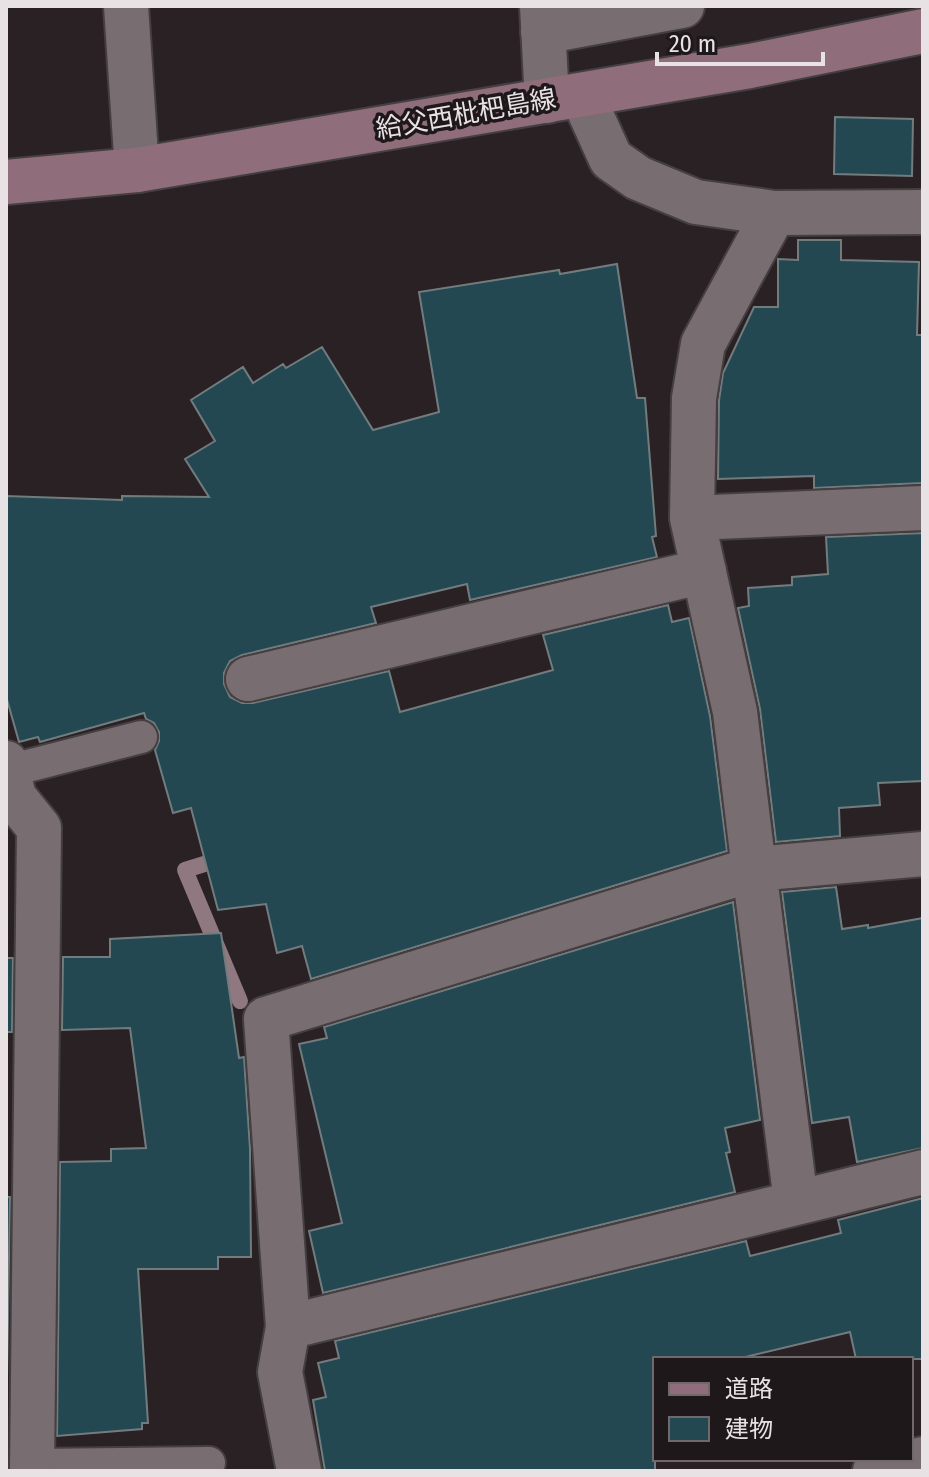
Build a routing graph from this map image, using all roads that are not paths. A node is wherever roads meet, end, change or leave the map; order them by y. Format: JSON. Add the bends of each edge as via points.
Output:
{"nodes":[{"id":1,"x":126,"y":6,"type":"edge"},
{"id":2,"x":682,"y":6,"type":"edge"},
{"id":3,"x":542,"y":19,"type":"edge"},
{"id":4,"x":923,"y":31,"type":"edge"},
{"id":5,"x":564,"y":98,"type":"junction"},
{"id":6,"x":137,"y":170,"type":"junction"},
{"id":7,"x":6,"y":182,"type":"edge"},
{"id":8,"x":923,"y":212,"type":"edge"},
{"id":9,"x":774,"y":213,"type":"junction"},
{"id":10,"x":923,"y":508,"type":"edge"},
{"id":11,"x":692,"y":518,"type":"junction"},
{"id":12,"x":704,"y":571,"type":"junction"},
{"id":13,"x":248,"y":679,"type":"dead end"},
{"id":14,"x":141,"y":737,"type":"dead end"},
{"id":15,"x":9,"y":782,"type":"edge"},
{"id":16,"x":923,"y":854,"type":"edge"},
{"id":17,"x":754,"y":869,"type":"junction"},
{"id":18,"x":923,"y":1172,"type":"edge"},
{"id":19,"x":796,"y":1202,"type":"junction"},
{"id":20,"x":288,"y":1327,"type":"junction"},
{"id":21,"x":923,"y":1459,"type":"edge"},
{"id":22,"x":209,"y":1463,"type":"dead end"},
{"id":23,"x":32,"y":1468,"type":"edge"},
{"id":24,"x":299,"y":1471,"type":"edge"},
{"id":25,"x":875,"y":1471,"type":"edge"}],
"edges":[{"from":1,"to":6,"type":"street"},
{"from":2,"to":3,"type":"street"},
{"from":3,"to":5,"type":"street"},
{"from":4,"to":5,"type":"main road","name":"給父西枇杷島線"},
{"from":5,"to":6,"type":"main road","name":"給父西枇杷島線"},
{"from":5,"to":9,"type":"street","via":[[611,159],[638,178],[696,202]]},
{"from":6,"to":7,"type":"main road","name":"給父西枇杷島線"},
{"from":8,"to":9,"type":"street"},
{"from":9,"to":11,"type":"street","via":[[703,344],[694,398]]},
{"from":10,"to":11,"type":"street"},
{"from":11,"to":12,"type":"street"},
{"from":12,"to":13,"type":"street"},
{"from":12,"to":17,"type":"street","via":[[735,712]]},
{"from":14,"to":15,"type":"lane"},
{"from":15,"to":23,"type":"street","via":[[39,828]]},
{"from":16,"to":17,"type":"street"},
{"from":17,"to":19,"type":"street"},
{"from":17,"to":20,"type":"street","via":[[266,1019]]},
{"from":18,"to":19,"type":"street"},
{"from":19,"to":20,"type":"street"},
{"from":20,"to":24,"type":"street","via":[[280,1372]]},
{"from":21,"to":25,"type":"street"},
{"from":22,"to":23,"type":"lane"}]}
